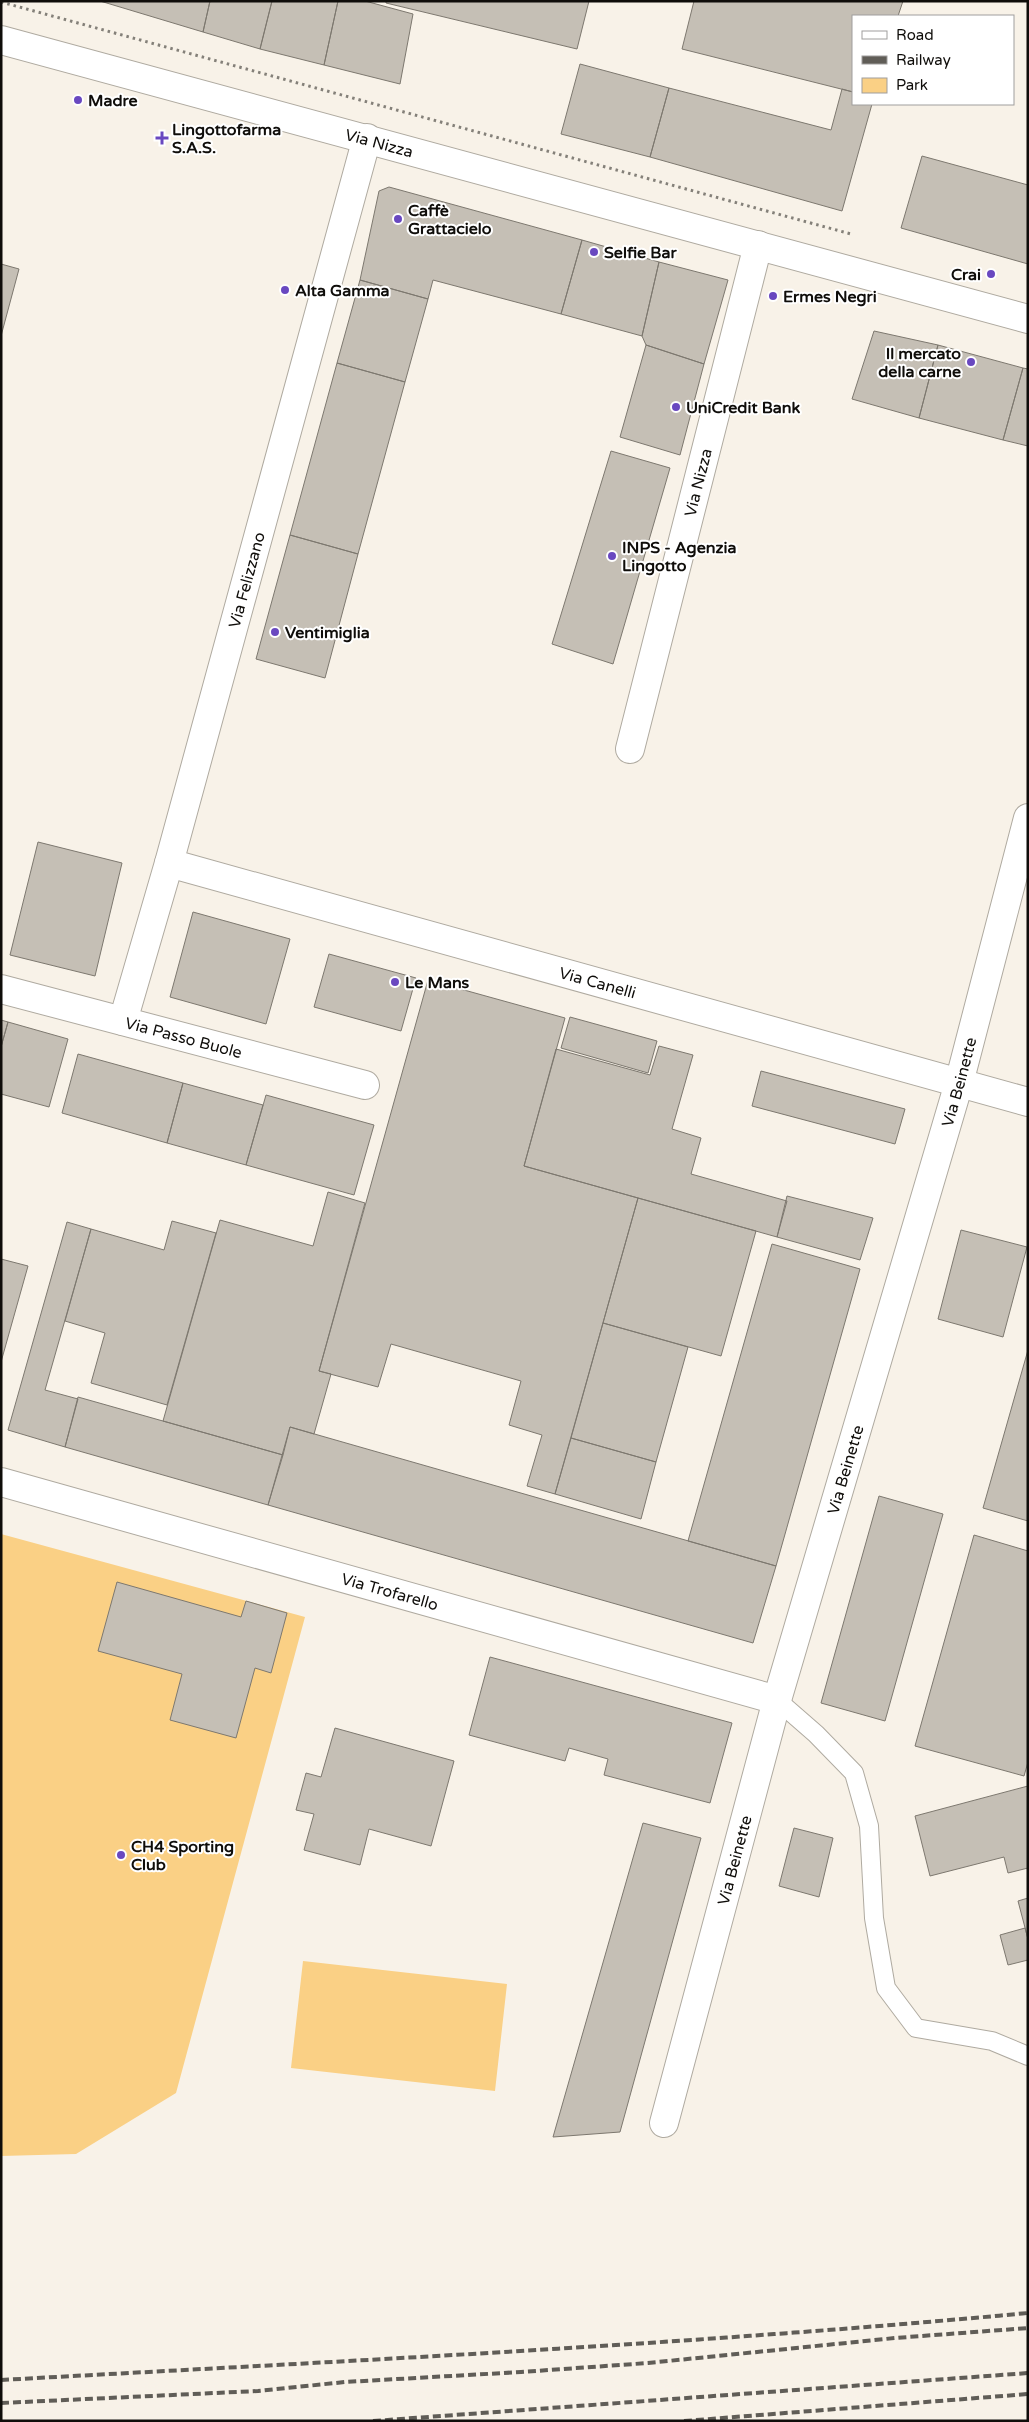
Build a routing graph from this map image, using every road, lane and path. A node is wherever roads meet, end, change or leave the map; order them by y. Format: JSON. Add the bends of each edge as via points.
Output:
{"nodes":[{"id":1,"x":1,"y":2,"type":"edge"},
{"id":2,"x":1,"y":40,"type":"edge"},
{"id":3,"x":367,"y":138,"type":"junction"},
{"id":4,"x":855,"y":236,"type":"dead end"},
{"id":5,"x":758,"y":245,"type":"junction"},
{"id":6,"x":1028,"y":319,"type":"edge"},
{"id":7,"x":630,"y":749,"type":"dead end"},
{"id":8,"x":1028,"y":818,"type":"edge"},
{"id":9,"x":168,"y":863,"type":"junction"},
{"id":10,"x":1,"y":989,"type":"edge"},
{"id":11,"x":123,"y":1021,"type":"junction"},
{"id":12,"x":959,"y":1083,"type":"junction"},
{"id":13,"x":366,"y":1085,"type":"dead end"},
{"id":14,"x":1028,"y":1102,"type":"edge"},
{"id":15,"x":1,"y":1482,"type":"edge"},
{"id":16,"x":777,"y":1700,"type":"junction"},
{"id":17,"x":1028,"y":2056,"type":"edge"},
{"id":18,"x":664,"y":2123,"type":"dead end"}],
"edges":[{"from":1,"to":4,"type":"path"},
{"from":2,"to":3,"type":"street","name":"Via Nizza"},
{"from":3,"to":5,"type":"street","name":"Via Nizza"},
{"from":3,"to":9,"type":"street","name":"Via Felizzano"},
{"from":5,"to":6,"type":"street","name":"Via Nizza"},
{"from":5,"to":7,"type":"street","name":"Via Nizza"},
{"from":8,"to":12,"type":"street","name":"Via Beinette"},
{"from":9,"to":11,"type":"street","name":"Via Felizzano"},
{"from":9,"to":12,"type":"street","name":"Via Canelli"},
{"from":10,"to":11,"type":"street","name":"Via Passo Buole"},
{"from":11,"to":13,"type":"street","name":"Via Passo Buole"},
{"from":12,"to":14,"type":"street","name":"Via Canelli"},
{"from":12,"to":16,"type":"street","name":"Via Beinette"},
{"from":15,"to":16,"type":"street","name":"Via Trofarello"},
{"from":16,"to":17,"type":"lane","via":[[854,1773],[869,1826],[874,1918],[886,1988],[916,2028],[992,2041]]},
{"from":16,"to":18,"type":"street","name":"Via Beinette"}]}
